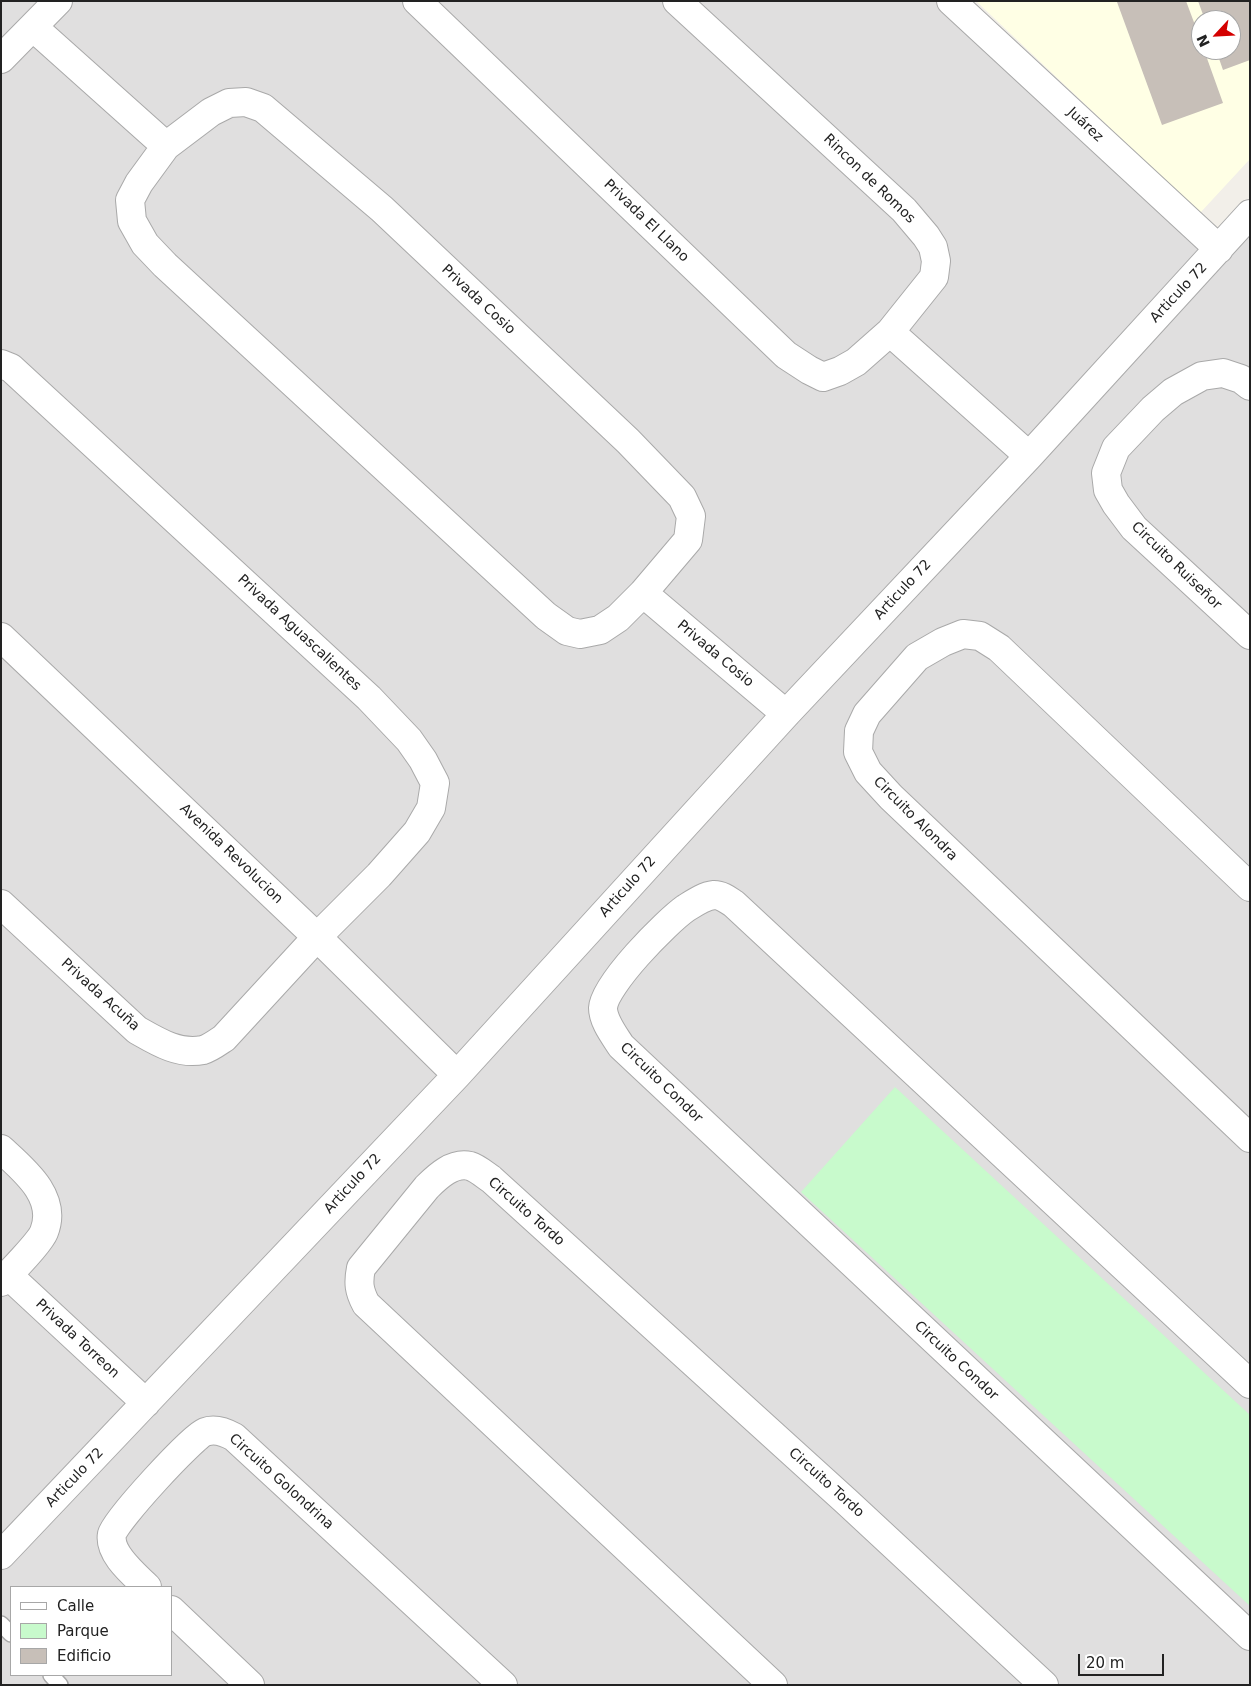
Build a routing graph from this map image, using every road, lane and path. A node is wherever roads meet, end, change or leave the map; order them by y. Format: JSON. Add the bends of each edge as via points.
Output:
{"nodes":[{"id":1,"x":58,"y":1,"type":"edge"},
{"id":2,"x":416,"y":1,"type":"edge"},
{"id":3,"x":677,"y":1,"type":"edge"},
{"id":4,"x":951,"y":1,"type":"edge"},
{"id":5,"x":34,"y":27,"type":"junction"},
{"id":6,"x":1,"y":59,"type":"edge"},
{"id":7,"x":166,"y":146,"type":"junction"},
{"id":8,"x":1250,"y":214,"type":"edge"},
{"id":9,"x":1219,"y":249,"type":"junction"},
{"id":10,"x":890,"y":332,"type":"junction"},
{"id":11,"x":1,"y":364,"type":"edge"},
{"id":12,"x":1250,"y":386,"type":"edge"},
{"id":13,"x":1029,"y":456,"type":"junction"},
{"id":14,"x":643,"y":593,"type":"junction"},
{"id":15,"x":1250,"y":635,"type":"edge"},
{"id":16,"x":1,"y":637,"type":"edge"},
{"id":17,"x":786,"y":714,"type":"junction"},
{"id":18,"x":1250,"y":887,"type":"edge"},
{"id":19,"x":1,"y":904,"type":"edge"},
{"id":20,"x":318,"y":937,"type":"junction"},
{"id":21,"x":458,"y":1075,"type":"junction"},
{"id":22,"x":1250,"y":1138,"type":"edge"},
{"id":23,"x":1,"y":1149,"type":"edge"},
{"id":24,"x":4,"y":1278,"type":"edge"},
{"id":25,"x":1250,"y":1384,"type":"edge"},
{"id":26,"x":146,"y":1404,"type":"junction"},
{"id":27,"x":1,"y":1555,"type":"edge"},
{"id":28,"x":146,"y":1586,"type":"edge"},
{"id":29,"x":172,"y":1611,"type":"edge"},
{"id":30,"x":1,"y":1624,"type":"edge"},
{"id":31,"x":10,"y":1633,"type":"edge"},
{"id":32,"x":1250,"y":1636,"type":"edge"},
{"id":33,"x":250,"y":1685,"type":"edge"},
{"id":34,"x":504,"y":1685,"type":"edge"},
{"id":35,"x":773,"y":1685,"type":"edge"},
{"id":36,"x":1044,"y":1685,"type":"edge"}],
"edges":[{"from":1,"to":5,"type":"street"},
{"from":2,"to":10,"type":"street","name":"Privada El Llano","via":[[786,355],[823,377],[856,362]]},
{"from":3,"to":10,"type":"street","name":"Rincon de Romos","via":[[904,210],[926,236],[936,261],[934,277]]},
{"from":4,"to":9,"type":"street","name":"Juárez"},
{"from":5,"to":6,"type":"street"},
{"from":5,"to":7,"type":"street"},
{"from":7,"to":14,"type":"street","name":"Privada Cosio","via":[[130,200],[132,221],[146,244],[165,265],[546,616],[567,631],[580,634],[600,630],[618,618]]},
{"from":7,"to":14,"type":"street","name":"Privada Cosio","via":[[211,112],[229,103],[246,102],[263,108],[389,216],[628,441],[682,497],[691,516],[688,540]]},
{"from":8,"to":9,"type":"street","name":"Articulo 72"},
{"from":9,"to":13,"type":"street","name":"Articulo 72"},
{"from":10,"to":13,"type":"street"},
{"from":11,"to":20,"type":"street","name":"Privada Aguascalientes","via":[[10,368],[369,698],[409,740],[423,760],[435,783],[431,808],[417,832]]},
{"from":12,"to":15,"type":"street","name":"Circuito Ruiseñor","via":[[1223,373],[1202,376],[1173,392],[1116,448],[1106,473],[1108,490],[1134,528]]},
{"from":13,"to":17,"type":"street","name":"Articulo 72"},
{"from":14,"to":17,"type":"street","name":"Privada Cosio"},
{"from":16,"to":20,"type":"street","name":"Avenida Revolucion"},
{"from":17,"to":21,"type":"street","name":"Articulo 72"},
{"from":18,"to":22,"type":"street","name":"Circuito Alondra","via":[[999,648],[980,636],[963,634],[917,657],[867,714],[858,731],[858,752],[868,772],[891,797]]},
{"from":19,"to":20,"type":"street","name":"Privada Acuña","via":[[137,1030],[162,1044],[185,1051],[205,1049],[224,1038]]},
{"from":20,"to":21,"type":"street","name":"Avenida Revolucion"},
{"from":21,"to":26,"type":"street","name":"Articulo 72"},
{"from":23,"to":24,"type":"street","name":"Privada Torreon","via":[[44,1196],[48,1216],[44,1233]]},
{"from":24,"to":26,"type":"street","name":"Privada Torreon"},
{"from":25,"to":32,"type":"street","name":"Circuito Condor","via":[[723,896],[700,900],[684,909],[621,973],[606,994],[603,1009],[608,1026],[621,1046]]},
{"from":26,"to":27,"type":"street","name":"Articulo 72"},
{"from":28,"to":34,"type":"street","name":"Circuito Golondrina","via":[[121,1560],[112,1534],[123,1517],[185,1449],[203,1433],[213,1430],[226,1432]]},
{"from":29,"to":33,"type":"street"},
{"from":30,"to":31,"type":"lane"},
{"from":35,"to":36,"type":"street","name":"Circuito Tordo","via":[[366,1304],[358,1282],[361,1268],[438,1176],[460,1166],[470,1166],[491,1179]]}]}
